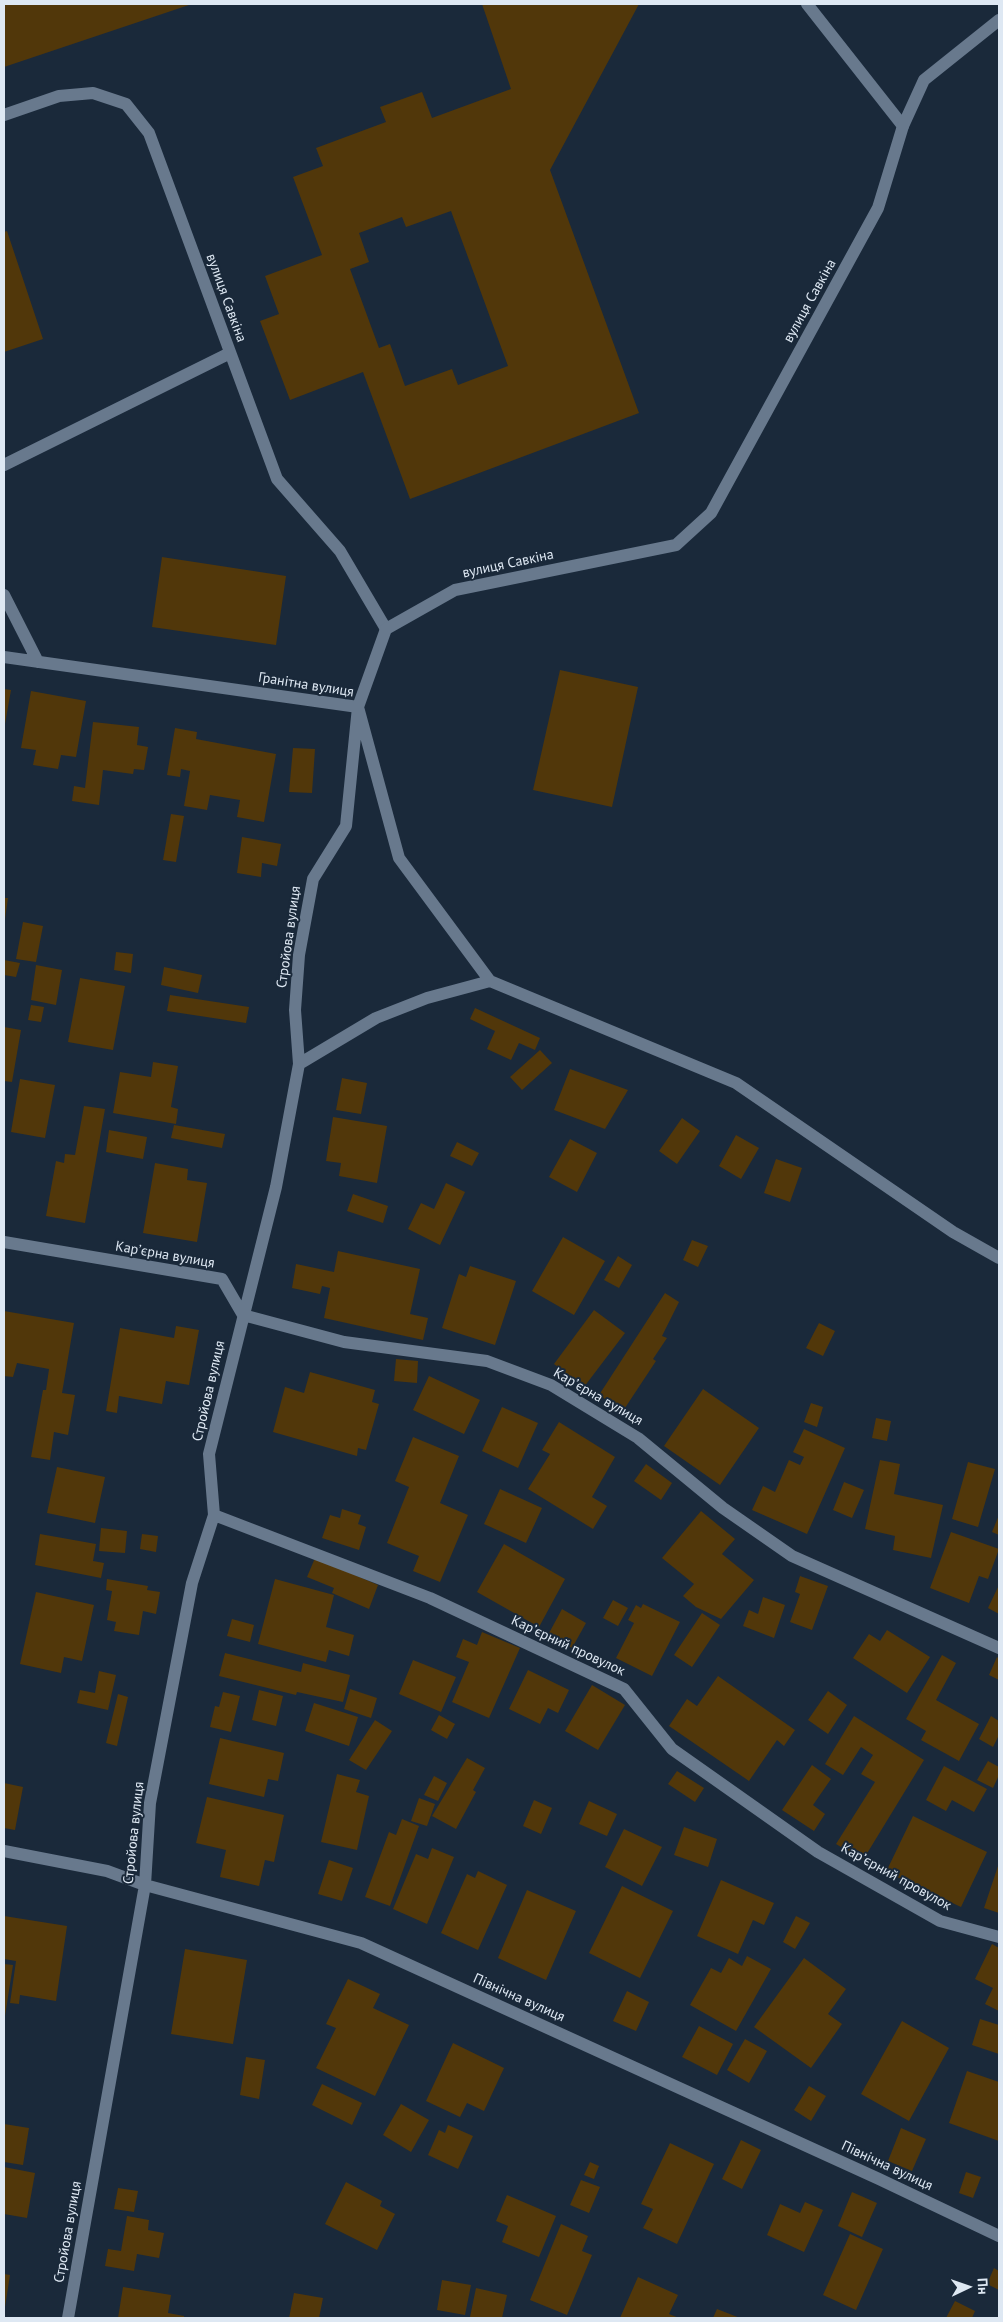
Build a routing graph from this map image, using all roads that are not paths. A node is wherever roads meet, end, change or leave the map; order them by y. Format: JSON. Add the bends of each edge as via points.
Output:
{"nodes":[{"id":1,"x":807,"y":4,"type":"edge"},
{"id":2,"x":999,"y":20,"type":"edge"},
{"id":3,"x":4,"y":115,"type":"edge"},
{"id":4,"x":903,"y":126,"type":"junction"},
{"id":5,"x":230,"y":353,"type":"junction"},
{"id":6,"x":4,"y":465,"type":"edge"},
{"id":7,"x":4,"y":594,"type":"edge"},
{"id":8,"x":386,"y":629,"type":"junction"},
{"id":9,"x":4,"y":656,"type":"edge"},
{"id":10,"x":38,"y":662,"type":"junction"},
{"id":11,"x":358,"y":707,"type":"junction"},
{"id":12,"x":490,"y":981,"type":"junction"},
{"id":13,"x":299,"y":1064,"type":"junction"},
{"id":14,"x":4,"y":1242,"type":"edge"},
{"id":15,"x":999,"y":1258,"type":"edge"},
{"id":16,"x":243,"y":1315,"type":"junction"},
{"id":17,"x":214,"y":1515,"type":"junction"},
{"id":18,"x":999,"y":1648,"type":"edge"},
{"id":19,"x":4,"y":1851,"type":"edge"},
{"id":20,"x":145,"y":1886,"type":"junction"},
{"id":21,"x":999,"y":1937,"type":"edge"},
{"id":22,"x":999,"y":2236,"type":"edge"},
{"id":23,"x":68,"y":2318,"type":"edge"}],
"edges":[{"from":1,"to":4,"type":"street"},
{"from":2,"to":4,"type":"street","name":"вулиця Савкіна","via":[[924,80]]},
{"from":3,"to":5,"type":"street","name":"вулиця Савкіна","via":[[59,96],[94,93],[126,104],[149,133]]},
{"from":4,"to":8,"type":"street","name":"вулиця Савкіна","via":[[878,208],[711,514],[676,545],[456,590]]},
{"from":5,"to":6,"type":"street"},
{"from":5,"to":8,"type":"street","name":"вулиця Савкіна","via":[[276,479],[340,550]]},
{"from":7,"to":10,"type":"street"},
{"from":8,"to":11,"type":"street","name":"Стройова вулиця"},
{"from":9,"to":10,"type":"street","name":"Гранітна вулиця"},
{"from":10,"to":11,"type":"street","name":"Гранітна вулиця"},
{"from":11,"to":12,"type":"street","name":"Гранітна вулиця","via":[[399,858]]},
{"from":11,"to":13,"type":"street","name":"Стройова вулиця","via":[[346,826],[313,879],[299,955],[295,1010]]},
{"from":12,"to":13,"type":"street","via":[[427,998],[376,1018]]},
{"from":12,"to":15,"type":"street","via":[[736,1084],[953,1232]]},
{"from":13,"to":16,"type":"street","name":"Стройова вулиця","via":[[276,1187]]},
{"from":14,"to":16,"type":"street","name":"Карʼєрна вулиця","via":[[222,1279]]},
{"from":16,"to":17,"type":"street","name":"Стройова вулиця","via":[[209,1454]]},
{"from":16,"to":18,"type":"street","name":"Карʼєрна вулиця","via":[[344,1342],[488,1361],[552,1385],[638,1438],[723,1508],[792,1556]]},
{"from":17,"to":20,"type":"street","name":"Стройова вулиця","via":[[192,1583],[152,1793]]},
{"from":17,"to":21,"type":"street","name":"Карʼєрний провулок","via":[[430,1598],[624,1688],[672,1749],[818,1852],[940,1921]]},
{"from":19,"to":20,"type":"street","name":"Північна вулиця","via":[[107,1871]]},
{"from":20,"to":22,"type":"street","name":"Північна вулиця","via":[[361,1943]]},
{"from":20,"to":23,"type":"street","name":"Стройова вулиця"}]}
